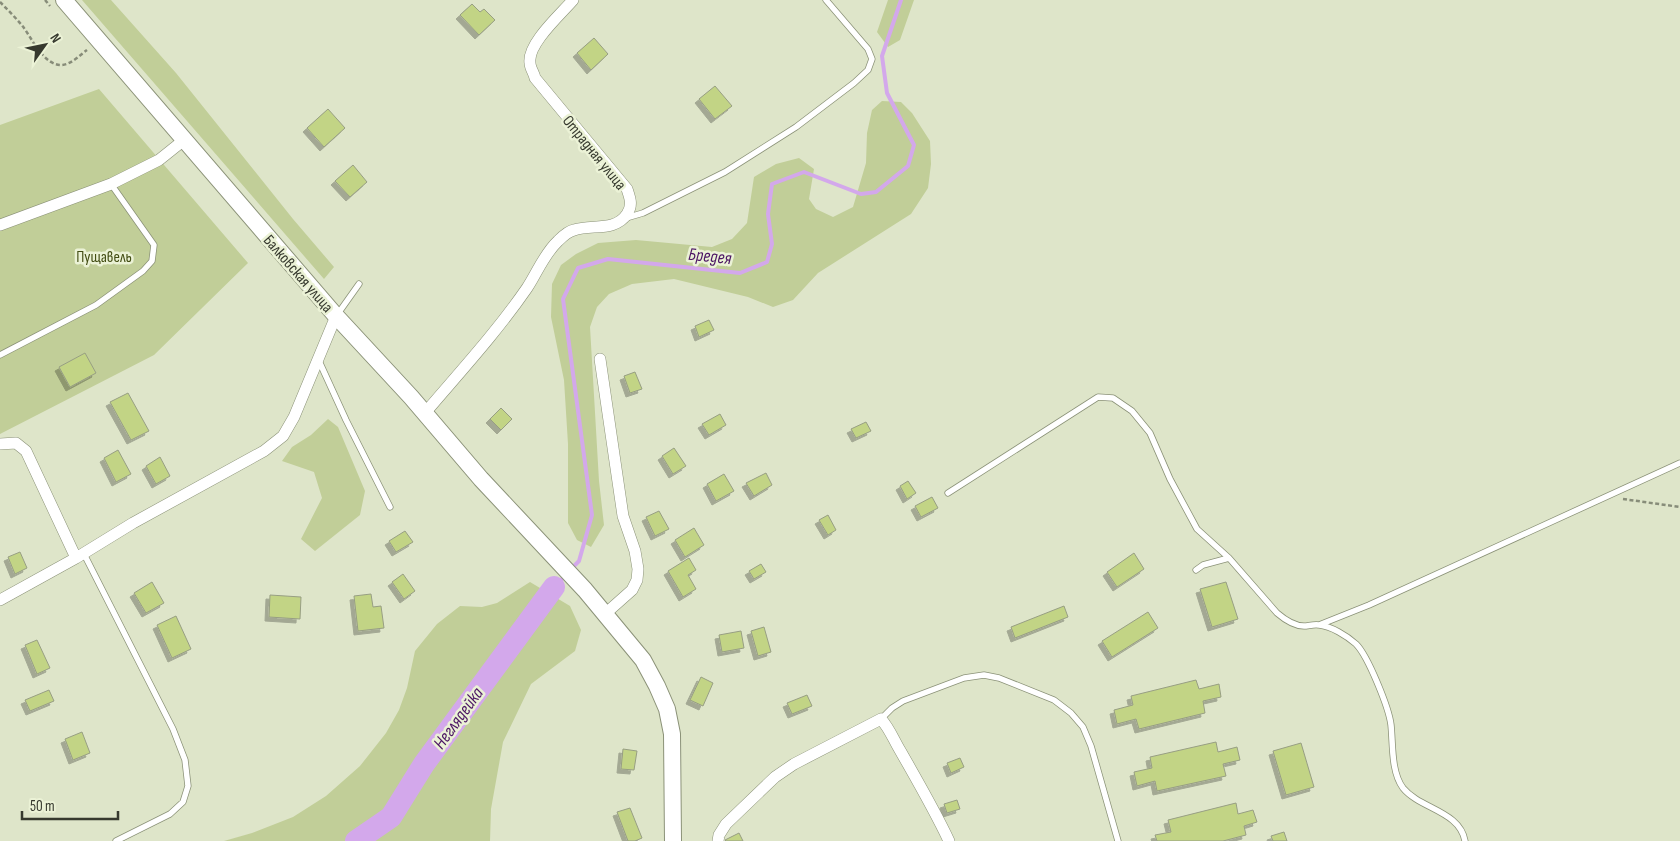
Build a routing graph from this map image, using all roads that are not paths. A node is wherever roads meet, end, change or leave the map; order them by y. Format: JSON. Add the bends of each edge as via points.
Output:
{"nodes":[{"id":1,"x":64,"y":0,"type":"edge"},
{"id":2,"x":573,"y":0,"type":"edge"},
{"id":3,"x":826,"y":0,"type":"edge"},
{"id":4,"x":184,"y":140,"type":"junction"},
{"id":5,"x":111,"y":184,"type":"junction"},
{"id":6,"x":624,"y":219,"type":"junction"},
{"id":7,"x":0,"y":225,"type":"edge"},
{"id":8,"x":360,"y":284,"type":"dead end"},
{"id":9,"x":336,"y":316,"type":"junction"},
{"id":10,"x":0,"y":355,"type":"edge"},
{"id":11,"x":600,"y":358,"type":"dead end"},
{"id":12,"x":318,"y":360,"type":"junction"},
{"id":13,"x":425,"y":414,"type":"junction"},
{"id":14,"x":0,"y":444,"type":"edge"},
{"id":15,"x":1680,"y":462,"type":"edge"},
{"id":16,"x":948,"y":493,"type":"dead end"},
{"id":17,"x":390,"y":507,"type":"dead end"},
{"id":18,"x":80,"y":556,"type":"junction"},
{"id":19,"x":1229,"y":558,"type":"junction"},
{"id":20,"x":1196,"y":570,"type":"dead end"},
{"id":21,"x":0,"y":600,"type":"edge"},
{"id":22,"x":605,"y":614,"type":"junction"},
{"id":23,"x":1319,"y":625,"type":"junction"},
{"id":24,"x":881,"y":719,"type":"junction"},
{"id":25,"x":116,"y":841,"type":"edge"},
{"id":26,"x":673,"y":841,"type":"edge"},
{"id":27,"x":718,"y":841,"type":"edge"},
{"id":28,"x":949,"y":841,"type":"edge"},
{"id":29,"x":1118,"y":841,"type":"edge"},
{"id":30,"x":1465,"y":841,"type":"edge"}],
"edges":[{"from":1,"to":4,"type":"main road","name":"Балковская улица"},
{"from":2,"to":6,"type":"street","name":"Отрадная улица","via":[[537,41],[530,52],[530,63],[535,78],[626,189],[631,200]]},
{"from":3,"to":6,"type":"lane","via":[[868,49],[872,59],[868,70],[834,100],[725,172],[643,213]]},
{"from":4,"to":5,"type":"street","via":[[159,160]]},
{"from":4,"to":9,"type":"main road","name":"Балковская улица"},
{"from":5,"to":7,"type":"street"},
{"from":5,"to":10,"type":"lane","via":[[154,245],[152,261],[96,306]]},
{"from":6,"to":13,"type":"street","via":[[611,226],[574,230],[559,240],[522,295]]},
{"from":8,"to":9,"type":"lane"},
{"from":9,"to":12,"type":"street"},
{"from":9,"to":13,"type":"main road","name":"Балковская улица"},
{"from":11,"to":22,"type":"street","via":[[623,516],[638,570],[632,590]]},
{"from":12,"to":17,"type":"lane"},
{"from":12,"to":18,"type":"street","via":[[283,436],[264,451]]},
{"from":13,"to":22,"type":"main road","name":"Балковская улица"},
{"from":14,"to":18,"type":"street","via":[[16,442],[26,451]]},
{"from":15,"to":23,"type":"lane"},
{"from":16,"to":19,"type":"lane","via":[[1098,397],[1113,398],[1132,411],[1150,433],[1197,529]]},
{"from":18,"to":21,"type":"street"},
{"from":18,"to":25,"type":"lane","via":[[173,729],[185,760],[188,786],[183,802],[170,814]]},
{"from":19,"to":20,"type":"lane"},
{"from":19,"to":23,"type":"lane","via":[[1286,620],[1300,626]]},
{"from":22,"to":26,"type":"main road","name":"Балковская улица","via":[[642,660],[667,709],[672,734]]},
{"from":23,"to":30,"type":"lane","via":[[1336,630],[1356,644],[1367,659],[1391,722],[1395,765],[1404,788],[1458,824]]},
{"from":24,"to":27,"type":"street","via":[[775,777],[726,824]]},
{"from":24,"to":28,"type":"street"},
{"from":24,"to":29,"type":"lane","via":[[904,701],[964,678],[984,675],[1054,700],[1083,727],[1092,746]]}]}
